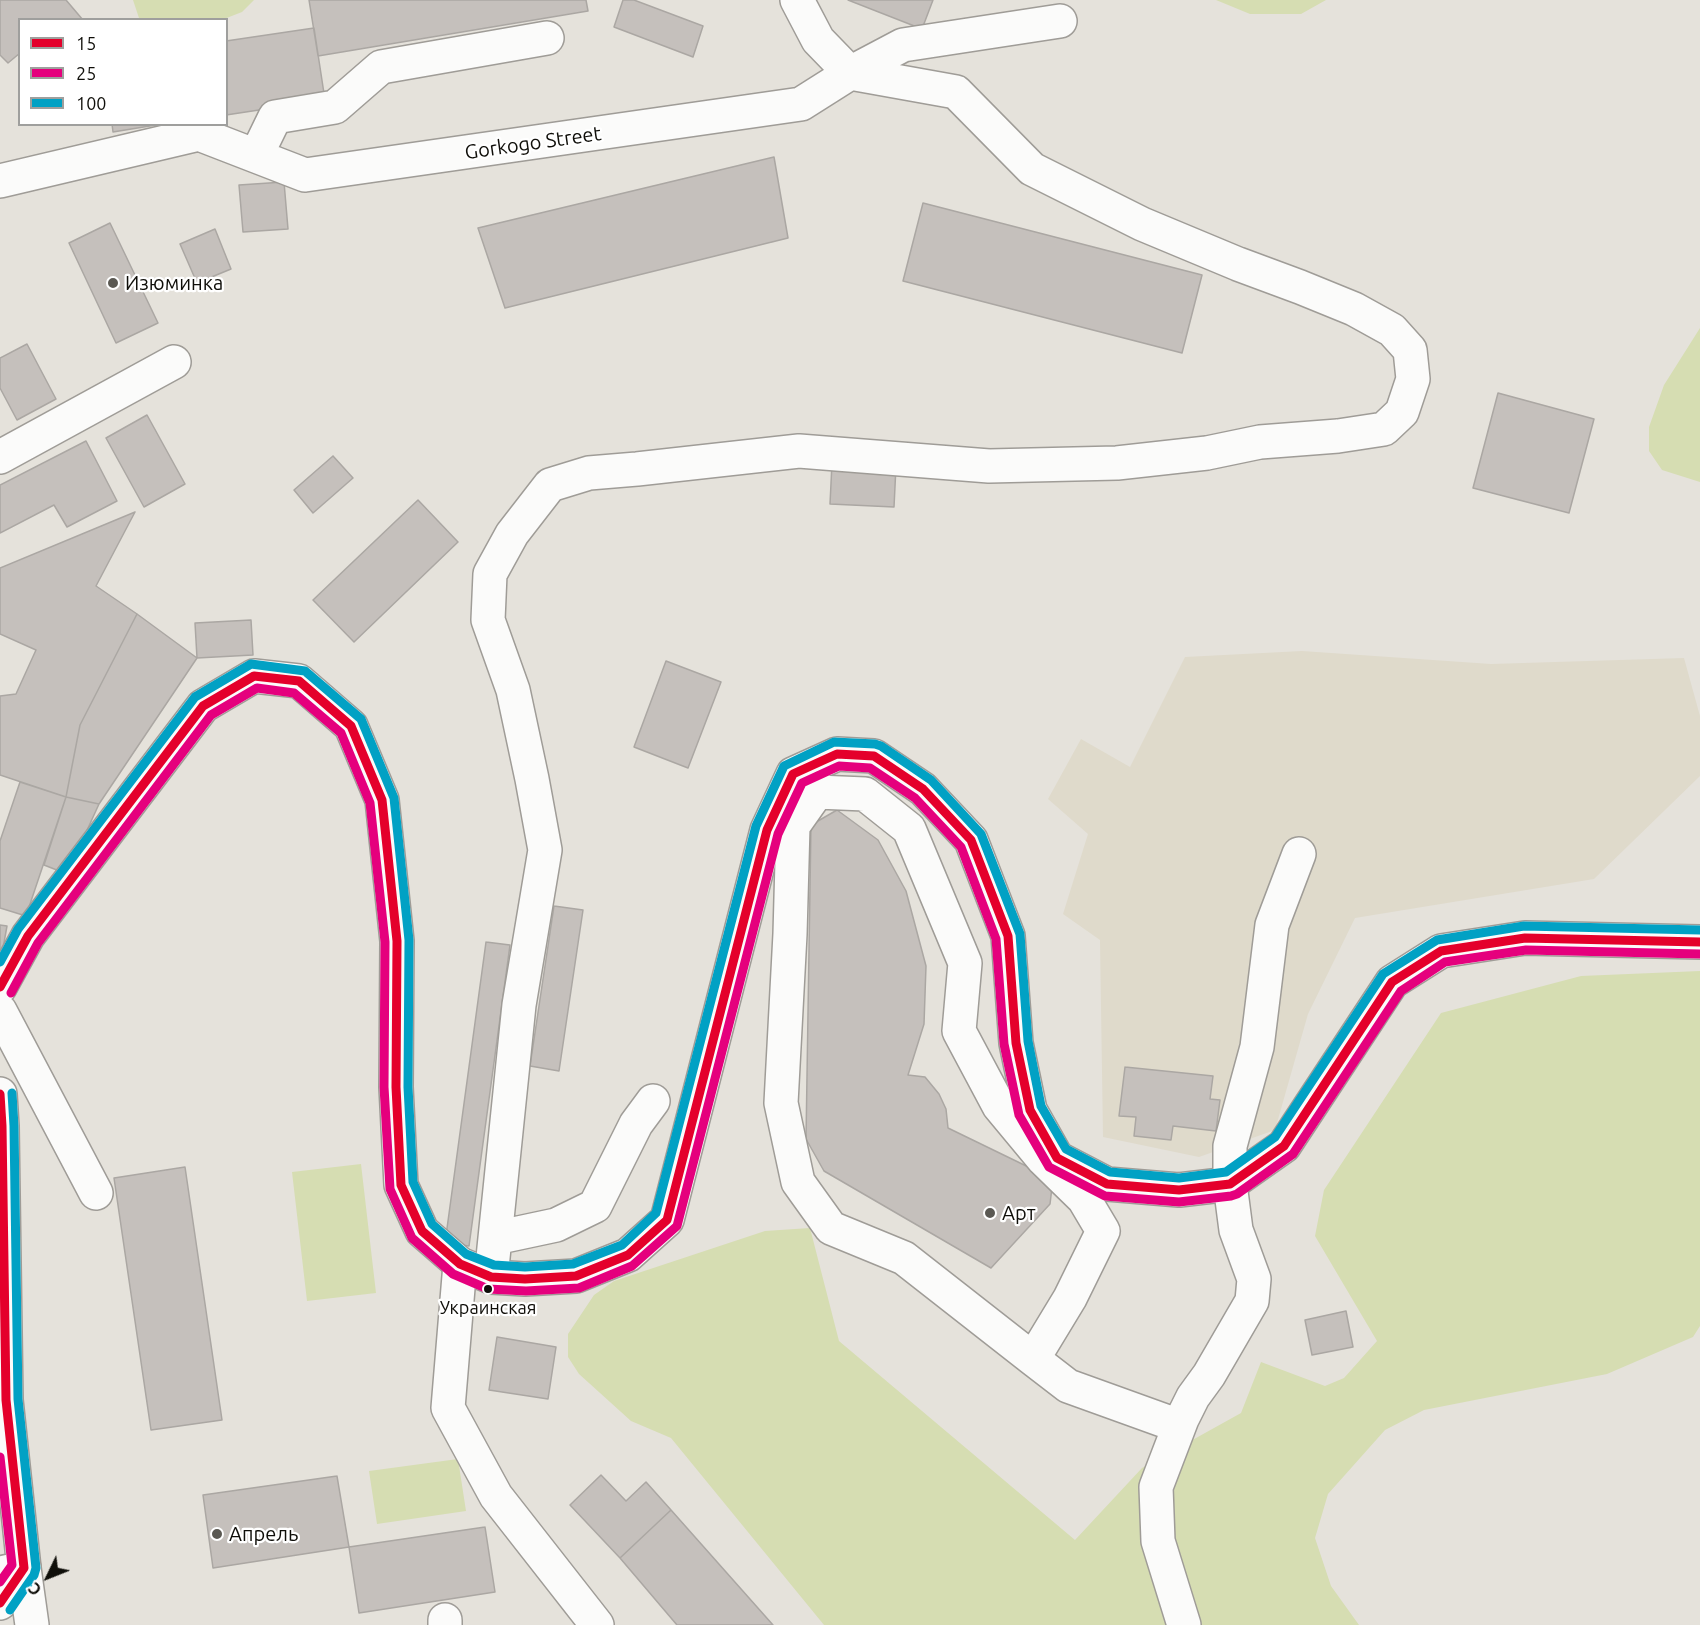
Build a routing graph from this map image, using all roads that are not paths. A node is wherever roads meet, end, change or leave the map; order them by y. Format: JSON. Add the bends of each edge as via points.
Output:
{"nodes":[{"id":1,"x":797,"y":0,"type":"edge"},
{"id":2,"x":1028,"y":0,"type":"edge"},
{"id":3,"x":1060,"y":21,"type":"dead end"},
{"id":4,"x":1004,"y":30,"type":"junction"},
{"id":5,"x":547,"y":38,"type":"dead end"},
{"id":6,"x":850,"y":73,"type":"junction"},
{"id":7,"x":256,"y":156,"type":"junction"},
{"id":8,"x":0,"y":181,"type":"edge"},
{"id":9,"x":174,"y":362,"type":"dead end"},
{"id":10,"x":0,"y":457,"type":"edge"},
{"id":11,"x":1299,"y":854,"type":"dead end"},
{"id":12,"x":1700,"y":942,"type":"edge"},
{"id":13,"x":0,"y":987,"type":"edge"},
{"id":14,"x":0,"y":1011,"type":"edge"},
{"id":15,"x":0,"y":1094,"type":"edge"},
{"id":16,"x":654,"y":1101,"type":"dead end"},
{"id":17,"x":1230,"y":1184,"type":"junction"},
{"id":18,"x":96,"y":1193,"type":"dead end"},
{"id":19,"x":495,"y":1238,"type":"junction"},
{"id":20,"x":460,"y":1264,"type":"junction"},
{"id":21,"x":491,"y":1277,"type":"junction"},
{"id":22,"x":1033,"y":1359,"type":"junction"},
{"id":23,"x":1179,"y":1426,"type":"junction"},
{"id":24,"x":12,"y":1570,"type":"edge"},
{"id":25,"x":0,"y":1603,"type":"edge"},
{"id":26,"x":32,"y":1625,"type":"edge"},
{"id":27,"x":597,"y":1625,"type":"edge"},
{"id":28,"x":1184,"y":1625,"type":"edge"}],
"edges":[{"from":1,"to":6,"type":"main road","via":[[818,40]]},
{"from":2,"to":4,"type":"main road"},
{"from":3,"to":4,"type":"main road","name":"Gorkogo Street"},
{"from":4,"to":6,"type":"main road","name":"Gorkogo Street","via":[[903,45]]},
{"from":5,"to":7,"type":"main road","via":[[381,67],[335,107],[275,117]]},
{"from":6,"to":7,"type":"main road","name":"Gorkogo Street","via":[[801,104],[424,159],[305,175]]},
{"from":6,"to":19,"type":"main road","via":[[956,92],[1032,169],[1142,224],[1300,286],[1392,330],[1410,350],[1413,379],[1402,412],[1384,429],[1260,442],[1207,453],[1117,463],[989,466],[799,451],[589,473],[550,485],[512,534],[490,574],[488,620],[513,690],[545,850],[519,1005]]},
{"from":7,"to":8,"type":"main road","name":"Gorkogo Street","via":[[199,134]]},
{"from":9,"to":10,"type":"main road"},
{"from":11,"to":17,"type":"main road","via":[[1272,925],[1257,1047],[1230,1146]]},
{"from":12,"to":17,"type":"main road","via":[[1525,938],[1441,951],[1392,982],[1284,1146]]},
{"from":13,"to":20,"type":"main road","via":[[28,936],[203,706],[254,676],[299,681],[351,726],[382,800],[397,941],[396,1087],[401,1185],[422,1232]]},
{"from":14,"to":18,"type":"main road"},
{"from":15,"to":24,"type":"main road"},
{"from":16,"to":19,"type":"main road","via":[[636,1125],[595,1206],[556,1225]]},
{"from":17,"to":21,"type":"main road","via":[[1179,1190],[1107,1184],[1058,1158],[1030,1110],[1016,1043],[1008,936],[971,840],[923,789],[874,756],[837,754],[793,774],[767,830],[667,1220],[628,1255],[576,1276]]},
{"from":17,"to":23,"type":"main road","via":[[1236,1230],[1254,1279],[1252,1301]]},
{"from":19,"to":21,"type":"main road"},
{"from":20,"to":21,"type":"main road"},
{"from":20,"to":27,"type":"main road","via":[[448,1408],[496,1496]]},
{"from":22,"to":22,"type":"main road","via":[[904,1258],[831,1228],[798,1182],[781,1104],[793,826],[817,792],[865,794],[909,829],[965,963],[959,1031],[999,1106],[1043,1159],[1083,1198],[1102,1231],[1070,1298]]},
{"from":22,"to":23,"type":"main road","via":[[1068,1386]]},
{"from":23,"to":28,"type":"main road","via":[[1156,1487],[1158,1541]]},
{"from":24,"to":25,"type":"main road"},
{"from":24,"to":26,"type":"main road"}]}
